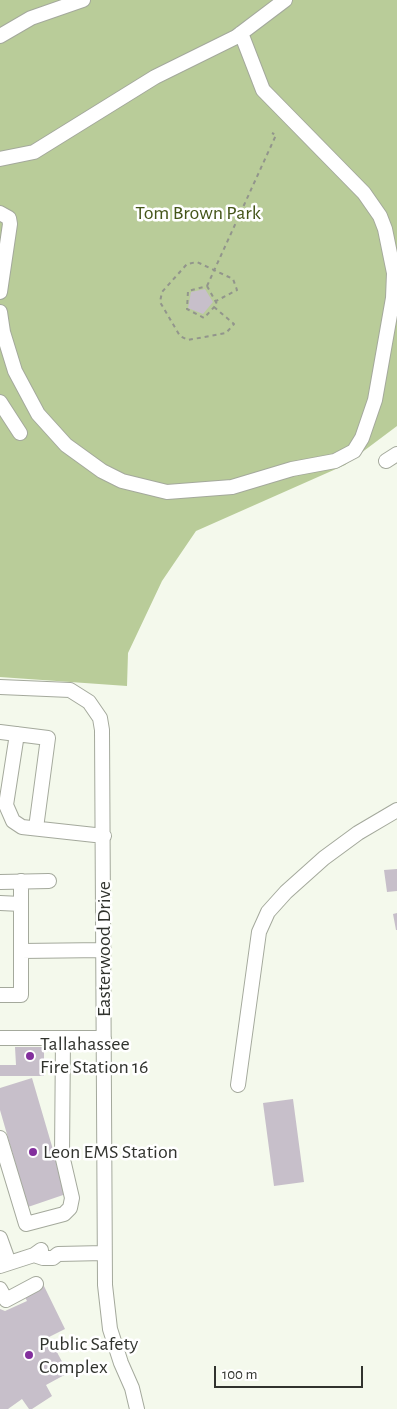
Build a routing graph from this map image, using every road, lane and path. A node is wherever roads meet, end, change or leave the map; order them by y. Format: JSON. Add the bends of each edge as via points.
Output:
{"nodes":[{"id":1,"x":83,"y":0,"type":"edge"},
{"id":2,"x":285,"y":0,"type":"edge"},
{"id":3,"x":241,"y":33,"type":"junction"},
{"id":4,"x":0,"y":36,"type":"edge"},
{"id":5,"x":272,"y":133,"type":"dead end"},
{"id":6,"x":0,"y":159,"type":"edge"},
{"id":7,"x":0,"y":213,"type":"edge"},
{"id":8,"x":215,"y":270,"type":"junction"},
{"id":9,"x":207,"y":286,"type":"junction"},
{"id":10,"x":0,"y":292,"type":"edge"},
{"id":11,"x":216,"y":301,"type":"junction"},
{"id":12,"x":214,"y":307,"type":"junction"},
{"id":13,"x":0,"y":312,"type":"edge"},
{"id":14,"x":0,"y":402,"type":"edge"},
{"id":15,"x":20,"y":433,"type":"dead end"},
{"id":16,"x":0,"y":687,"type":"edge"},
{"id":17,"x":0,"y":732,"type":"edge"},
{"id":18,"x":17,"y":734,"type":"junction"},
{"id":19,"x":397,"y":810,"type":"edge"},
{"id":20,"x":36,"y":828,"type":"junction"},
{"id":21,"x":104,"y":836,"type":"junction"},
{"id":22,"x":21,"y":881,"type":"junction"},
{"id":23,"x":49,"y":881,"type":"dead end"},
{"id":24,"x":0,"y":882,"type":"edge"},
{"id":25,"x":0,"y":903,"type":"edge"},
{"id":26,"x":21,"y":904,"type":"junction"},
{"id":27,"x":104,"y":950,"type":"junction"},
{"id":28,"x":21,"y":951,"type":"junction"},
{"id":29,"x":0,"y":995,"type":"edge"},
{"id":30,"x":0,"y":1038,"type":"edge"},
{"id":31,"x":63,"y":1038,"type":"junction"},
{"id":32,"x":104,"y":1038,"type":"junction"},
{"id":33,"x":238,"y":1085,"type":"dead end"},
{"id":34,"x":0,"y":1138,"type":"edge"},
{"id":35,"x":0,"y":1238,"type":"edge"},
{"id":36,"x":104,"y":1253,"type":"junction"},
{"id":37,"x":4,"y":1265,"type":"edge"},
{"id":38,"x":36,"y":1284,"type":"dead end"},
{"id":39,"x":0,"y":1289,"type":"edge"},
{"id":40,"x":137,"y":1409,"type":"edge"}],
"edges":[{"from":1,"to":4,"type":"street","via":[[31,18]]},
{"from":2,"to":3,"type":"street"},
{"from":3,"to":6,"type":"street","via":[[155,77],[34,152]]},
{"from":3,"to":13,"type":"street","via":[[263,90],[364,194],[385,229],[394,273],[393,298],[375,400],[354,451],[335,461],[232,487],[167,492],[122,480],[102,471],[72,450],[38,414],[9,355]]},
{"from":5,"to":8,"type":"path","via":[[276,135]]},
{"from":7,"to":10,"type":"street","via":[[9,218],[10,224]]},
{"from":8,"to":9,"type":"path"},
{"from":8,"to":11,"type":"path","via":[[233,279],[237,290]]},
{"from":8,"to":12,"type":"path","via":[[196,262],[187,264],[162,292],[160,302],[180,336],[188,340],[226,333],[234,324]]},
{"from":9,"to":11,"type":"path"},
{"from":9,"to":12,"type":"path","via":[[188,291],[187,309],[204,318]]},
{"from":11,"to":12,"type":"path"},
{"from":14,"to":15,"type":"street"},
{"from":16,"to":21,"type":"street","name":"Easterwood Drive","via":[[70,690],[80,694],[95,709],[101,724],[104,751]]},
{"from":17,"to":18,"type":"street"},
{"from":18,"to":20,"type":"street","via":[[6,805],[13,821],[22,827]]},
{"from":18,"to":20,"type":"street","via":[[48,738]]},
{"from":19,"to":33,"type":"street","via":[[324,858],[268,912],[259,932]]},
{"from":20,"to":21,"type":"street"},
{"from":21,"to":27,"type":"street","name":"Easterwood Drive"},
{"from":22,"to":23,"type":"street"},
{"from":22,"to":24,"type":"street"},
{"from":22,"to":26,"type":"street"},
{"from":25,"to":26,"type":"street"},
{"from":26,"to":28,"type":"street"},
{"from":27,"to":28,"type":"street"},
{"from":27,"to":32,"type":"street","name":"Easterwood Drive"},
{"from":28,"to":29,"type":"street","via":[[21,995]]},
{"from":30,"to":31,"type":"street"},
{"from":31,"to":32,"type":"street"},
{"from":31,"to":34,"type":"street","via":[[62,1155],[72,1198],[70,1208],[64,1214],[26,1224]]},
{"from":32,"to":36,"type":"street","name":"Easterwood Drive"},
{"from":35,"to":37,"type":"street"},
{"from":36,"to":37,"type":"street","via":[[58,1254],[52,1258],[34,1255]]},
{"from":36,"to":40,"type":"street","name":"Easterwood Drive","via":[[110,1329]]},
{"from":38,"to":39,"type":"street","via":[[6,1300]]}]}
